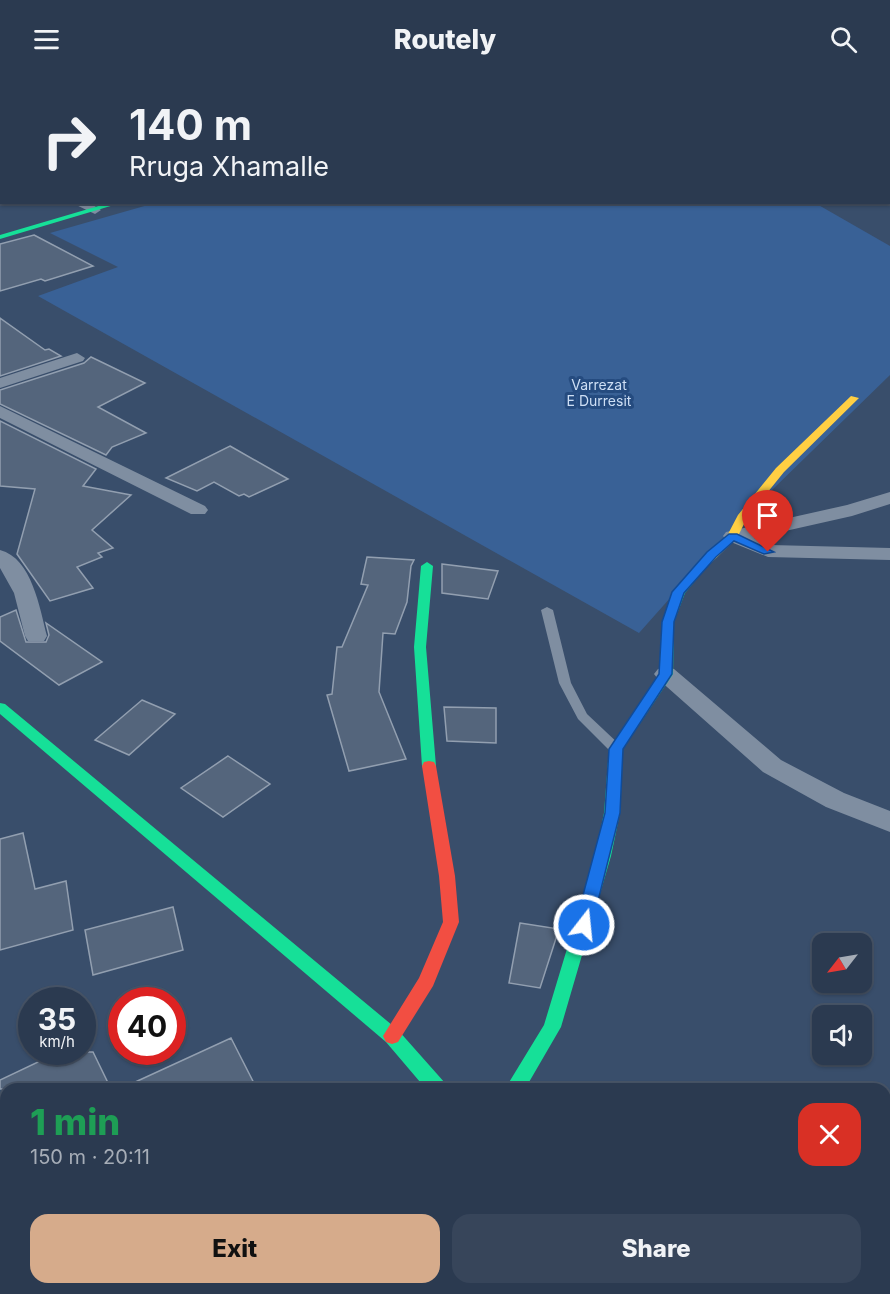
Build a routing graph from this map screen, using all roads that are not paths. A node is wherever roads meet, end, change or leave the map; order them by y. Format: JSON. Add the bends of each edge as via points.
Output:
{"nodes":[{"id":1,"x":81,"y":204,"type":"edge"},
{"id":2,"x":114,"y":204,"type":"edge"},
{"id":3,"x":95,"y":210,"type":"junction"},
{"id":4,"x":0,"y":237,"type":"edge"},
{"id":5,"x":77,"y":358,"type":"dead end"},
{"id":6,"x":0,"y":383,"type":"edge"},
{"id":7,"x":854,"y":398,"type":"dead end"},
{"id":8,"x":0,"y":411,"type":"edge"},
{"id":9,"x":890,"y":498,"type":"edge"},
{"id":10,"x":198,"y":510,"type":"dead end"},
{"id":11,"x":733,"y":537,"type":"junction"},
{"id":12,"x":890,"y":554,"type":"edge"},
{"id":13,"x":0,"y":556,"type":"edge"},
{"id":14,"x":427,"y":566,"type":"dead end"},
{"id":15,"x":547,"y":610,"type":"dead end"},
{"id":16,"x":36,"y":636,"type":"dead end"},
{"id":17,"x":666,"y":674,"type":"junction"},
{"id":18,"x":0,"y":707,"type":"edge"},
{"id":19,"x":616,"y":749,"type":"junction"},
{"id":20,"x":890,"y":822,"type":"edge"},
{"id":21,"x":392,"y":1036,"type":"junction"},
{"id":22,"x":433,"y":1083,"type":"edge"},
{"id":23,"x":519,"y":1083,"type":"edge"}],
"edges":[{"from":1,"to":3,"type":"street"},
{"from":2,"to":3,"type":"street"},
{"from":3,"to":4,"type":"street"},
{"from":5,"to":6,"type":"street"},
{"from":7,"to":11,"type":"street","via":[[780,470],[742,517]]},
{"from":8,"to":10,"type":"street"},
{"from":9,"to":11,"type":"street"},
{"from":11,"to":12,"type":"street","via":[[768,552]]},
{"from":11,"to":17,"type":"street","via":[[712,554],[679,592],[668,622]]},
{"from":13,"to":16,"type":"street","via":[[11,565],[24,589]]},
{"from":14,"to":21,"type":"street","via":[[420,647],[431,788],[451,922],[428,981]]},
{"from":15,"to":19,"type":"lane","via":[[565,683],[582,716]]},
{"from":17,"to":19,"type":"street"},
{"from":17,"to":20,"type":"street","via":[[772,766],[835,800]]},
{"from":18,"to":21,"type":"street"},
{"from":19,"to":23,"type":"street","via":[[612,813],[579,943],[552,1027]]},
{"from":21,"to":22,"type":"street"}]}
